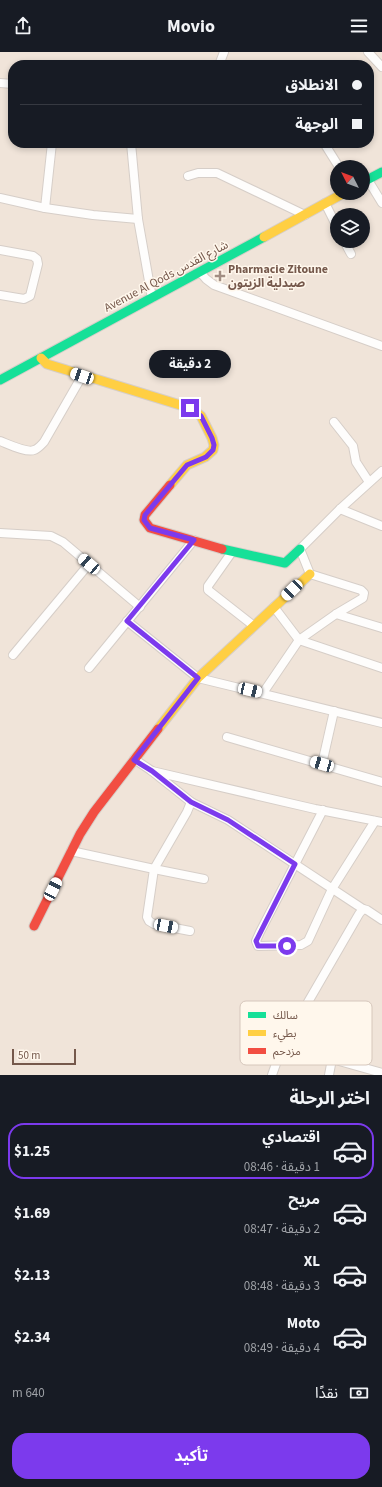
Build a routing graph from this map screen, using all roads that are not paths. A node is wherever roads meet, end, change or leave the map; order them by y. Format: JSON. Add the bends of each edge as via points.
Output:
{"nodes":[{"id":1,"x":368,"y":52,"type":"edge"},
{"id":2,"x":382,"y":67,"type":"edge"},
{"id":3,"x":51,"y":148,"type":"edge"},
{"id":4,"x":131,"y":148,"type":"edge"},
{"id":5,"x":327,"y":148,"type":"edge"},
{"id":6,"x":335,"y":160,"type":"edge"},
{"id":7,"x":382,"y":172,"type":"edge"},
{"id":8,"x":188,"y":176,"type":"dead end"},
{"id":9,"x":370,"y":178,"type":"edge"},
{"id":10,"x":370,"y":187,"type":"edge"},
{"id":11,"x":0,"y":198,"type":"edge"},
{"id":12,"x":331,"y":200,"type":"edge"},
{"id":13,"x":325,"y":203,"type":"junction"},
{"id":14,"x":382,"y":203,"type":"edge"},
{"id":15,"x":45,"y":208,"type":"junction"},
{"id":16,"x":330,"y":213,"type":"edge"},
{"id":17,"x":305,"y":214,"type":"junction"},
{"id":18,"x":138,"y":219,"type":"junction"},
{"id":19,"x":348,"y":248,"type":"edge"},
{"id":20,"x":0,"y":250,"type":"edge"},
{"id":21,"x":351,"y":254,"type":"dead end"},
{"id":22,"x":200,"y":272,"type":"junction"},
{"id":23,"x":0,"y":295,"type":"edge"},
{"id":24,"x":152,"y":298,"type":"junction"},
{"id":25,"x":380,"y":344,"type":"edge"},
{"id":26,"x":41,"y":358,"type":"junction"},
{"id":27,"x":82,"y":376,"type":"junction"},
{"id":28,"x":0,"y":380,"type":"edge"},
{"id":29,"x":334,"y":422,"type":"dead end"},
{"id":30,"x":0,"y":441,"type":"edge"},
{"id":31,"x":382,"y":472,"type":"edge"},
{"id":32,"x":369,"y":482,"type":"junction"},
{"id":33,"x":340,"y":509,"type":"junction"},
{"id":34,"x":382,"y":526,"type":"edge"},
{"id":35,"x":0,"y":533,"type":"edge"},
{"id":36,"x":194,"y":540,"type":"junction"},
{"id":37,"x":300,"y":549,"type":"junction"},
{"id":38,"x":232,"y":552,"type":"junction"},
{"id":39,"x":89,"y":564,"type":"junction"},
{"id":40,"x":310,"y":574,"type":"junction"},
{"id":41,"x":140,"y":607,"type":"junction"},
{"id":42,"x":274,"y":607,"type":"junction"},
{"id":43,"x":336,"y":614,"type":"junction"},
{"id":44,"x":127,"y":621,"type":"junction"},
{"id":45,"x":254,"y":626,"type":"junction"},
{"id":46,"x":382,"y":628,"type":"edge"},
{"id":47,"x":299,"y":640,"type":"junction"},
{"id":48,"x":13,"y":655,"type":"dead end"},
{"id":49,"x":89,"y":668,"type":"dead end"},
{"id":50,"x":382,"y":668,"type":"edge"},
{"id":51,"x":198,"y":678,"type":"junction"},
{"id":52,"x":263,"y":693,"type":"junction"},
{"id":53,"x":334,"y":711,"type":"junction"},
{"id":54,"x":382,"y":722,"type":"edge"},
{"id":55,"x":227,"y":737,"type":"dead end"},
{"id":56,"x":134,"y":760,"type":"junction"},
{"id":57,"x":322,"y":764,"type":"junction"},
{"id":58,"x":152,"y":771,"type":"junction"},
{"id":59,"x":382,"y":782,"type":"edge"},
{"id":60,"x":191,"y":802,"type":"junction"},
{"id":61,"x":323,"y":810,"type":"junction"},
{"id":62,"x":379,"y":821,"type":"edge"},
{"id":63,"x":71,"y":852,"type":"junction"},
{"id":64,"x":295,"y":864,"type":"junction"},
{"id":65,"x":154,"y":869,"type":"junction"},
{"id":66,"x":204,"y":879,"type":"dead end"},
{"id":67,"x":332,"y":889,"type":"junction"},
{"id":68,"x":363,"y":910,"type":"junction"},
{"id":69,"x":382,"y":920,"type":"edge"},
{"id":70,"x":34,"y":926,"type":"dead end"},
{"id":71,"x":190,"y":931,"type":"dead end"},
{"id":72,"x":308,"y":1001,"type":"edge"},
{"id":73,"x":276,"y":1065,"type":"edge"},
{"id":74,"x":331,"y":1065,"type":"edge"},
{"id":75,"x":353,"y":1065,"type":"edge"},
{"id":76,"x":382,"y":1073,"type":"edge"},
{"id":77,"x":272,"y":1075,"type":"edge"},
{"id":78,"x":329,"y":1075,"type":"edge"}],
"edges":[{"from":1,"to":2,"type":"street"},
{"from":3,"to":15,"type":"street"},
{"from":4,"to":18,"type":"street"},
{"from":5,"to":6,"type":"street"},
{"from":7,"to":9,"type":"street"},
{"from":8,"to":17,"type":"street","via":[[217,173]]},
{"from":10,"to":14,"type":"street"},
{"from":11,"to":15,"type":"street"},
{"from":12,"to":13,"type":"street","name":"Avenue Al Qods شارع القدس"},
{"from":13,"to":16,"type":"street"},
{"from":13,"to":17,"type":"street","name":"Avenue Al Qods شارع القدس"},
{"from":15,"to":18,"type":"street"},
{"from":17,"to":22,"type":"street","name":"Avenue Al Qods شارع القدس"},
{"from":18,"to":24,"type":"street"},
{"from":19,"to":21,"type":"street"},
{"from":20,"to":23,"type":"street","via":[[34,256],[38,264],[30,296],[24,299]]},
{"from":22,"to":24,"type":"street","name":"Avenue Al Qods شارع القدس"},
{"from":22,"to":25,"type":"street","via":[[219,287]]},
{"from":24,"to":26,"type":"street","name":"Avenue Al Qods شارع القدس"},
{"from":26,"to":27,"type":"street","via":[[47,364]]},
{"from":26,"to":28,"type":"street","name":"Avenue Al Qods شارع القدس"},
{"from":27,"to":30,"type":"street","via":[[40,447],[29,451]]},
{"from":27,"to":36,"type":"street","via":[[190,408],[201,416],[212,438],[213,450],[206,457],[187,465],[145,515],[144,520],[150,528]]},
{"from":29,"to":32,"type":"street","via":[[353,446],[356,462]]},
{"from":31,"to":32,"type":"street"},
{"from":32,"to":33,"type":"street"},
{"from":33,"to":34,"type":"street"},
{"from":33,"to":37,"type":"street"},
{"from":35,"to":39,"type":"street","via":[[51,536],[63,542]]},
{"from":36,"to":38,"type":"street"},
{"from":36,"to":41,"type":"street"},
{"from":37,"to":38,"type":"street","via":[[285,563]]},
{"from":37,"to":40,"type":"street"},
{"from":38,"to":45,"type":"street","via":[[208,586],[208,590]]},
{"from":39,"to":41,"type":"street"},
{"from":39,"to":48,"type":"street"},
{"from":40,"to":42,"type":"street"},
{"from":40,"to":43,"type":"street","via":[[363,590],[364,598]]},
{"from":41,"to":44,"type":"street"},
{"from":42,"to":45,"type":"street"},
{"from":42,"to":47,"type":"street"},
{"from":43,"to":46,"type":"street"},
{"from":43,"to":47,"type":"street"},
{"from":44,"to":49,"type":"street"},
{"from":44,"to":51,"type":"street"},
{"from":45,"to":51,"type":"street"},
{"from":47,"to":50,"type":"street"},
{"from":47,"to":52,"type":"street"},
{"from":51,"to":52,"type":"street"},
{"from":51,"to":56,"type":"street"},
{"from":52,"to":53,"type":"street"},
{"from":53,"to":54,"type":"street"},
{"from":53,"to":57,"type":"street"},
{"from":55,"to":57,"type":"street"},
{"from":56,"to":58,"type":"street"},
{"from":56,"to":63,"type":"street","via":[[94,812]]},
{"from":57,"to":59,"type":"street"},
{"from":58,"to":60,"type":"street"},
{"from":58,"to":61,"type":"street"},
{"from":60,"to":64,"type":"street","via":[[228,820]]},
{"from":60,"to":65,"type":"street"},
{"from":61,"to":62,"type":"street"},
{"from":61,"to":64,"type":"street"},
{"from":62,"to":67,"type":"street"},
{"from":63,"to":65,"type":"street"},
{"from":63,"to":70,"type":"street"},
{"from":64,"to":67,"type":"street"},
{"from":64,"to":67,"type":"street","via":[[258,936],[258,946],[301,946],[308,940]]},
{"from":65,"to":66,"type":"street"},
{"from":65,"to":71,"type":"street","via":[[147,917],[154,924]]},
{"from":67,"to":68,"type":"street"},
{"from":68,"to":69,"type":"street"},
{"from":68,"to":72,"type":"street","via":[[358,914]]},
{"from":73,"to":77,"type":"street"},
{"from":74,"to":78,"type":"street"},
{"from":75,"to":76,"type":"street"}]}
